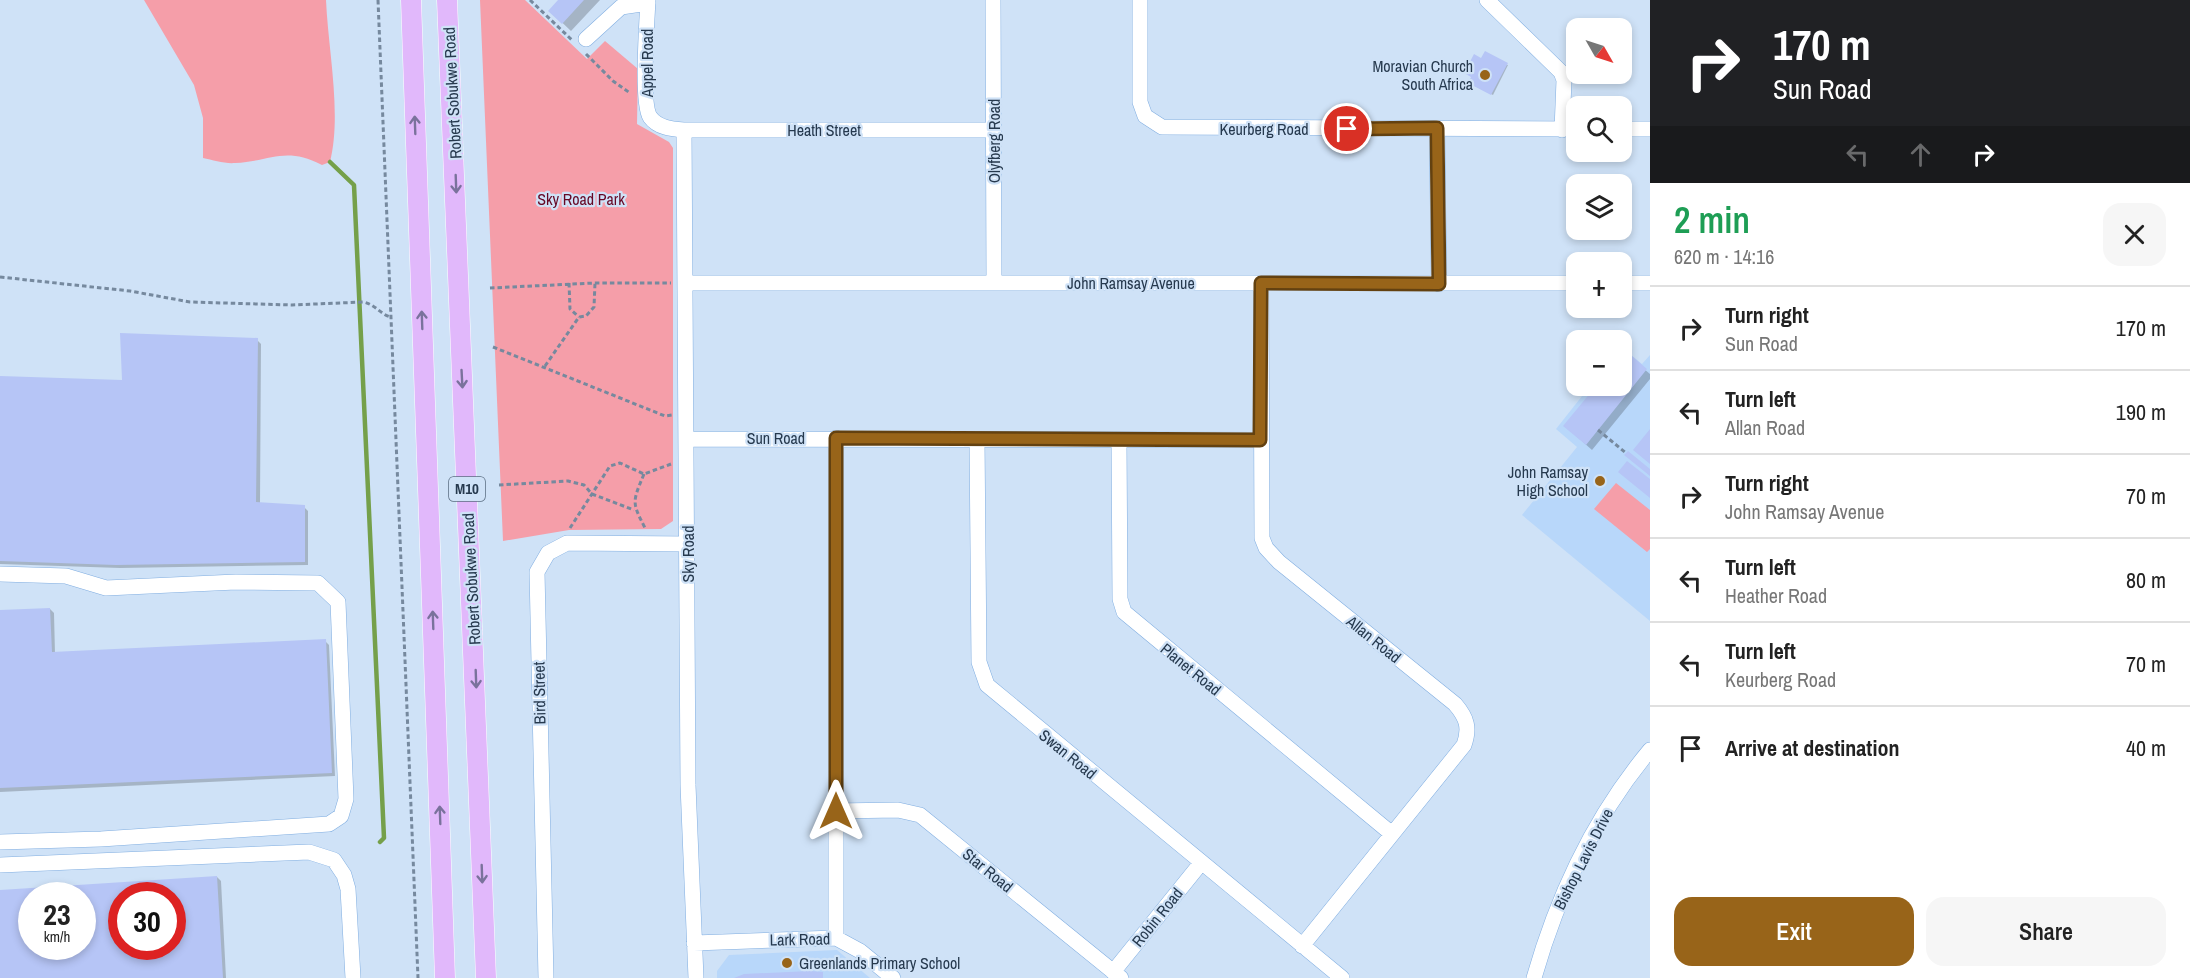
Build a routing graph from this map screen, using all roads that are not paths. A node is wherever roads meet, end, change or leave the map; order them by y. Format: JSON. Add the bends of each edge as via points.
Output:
{"nodes":[{"id":1,"x":411,"y":0,"type":"edge"},
{"id":2,"x":447,"y":0,"type":"edge"},
{"id":3,"x":993,"y":0,"type":"edge"},
{"id":4,"x":1140,"y":0,"type":"edge"},
{"id":5,"x":1488,"y":0,"type":"edge"},
{"id":6,"x":648,"y":1,"type":"edge"},
{"id":7,"x":586,"y":39,"type":"dead end"},
{"id":8,"x":1566,"y":100,"type":"edge"},
{"id":9,"x":656,"y":122,"type":"joint"},
{"id":10,"x":1437,"y":128,"type":"junction"},
{"id":11,"x":1566,"y":129,"type":"edge"},
{"id":12,"x":1632,"y":129,"type":"edge"},
{"id":13,"x":1650,"y":129,"type":"edge"},
{"id":14,"x":684,"y":130,"type":"junction"},
{"id":15,"x":994,"y":130,"type":"junction"},
{"id":16,"x":993,"y":282,"type":"junction"},
{"id":17,"x":1650,"y":282,"type":"edge"},
{"id":18,"x":681,"y":283,"type":"junction"},
{"id":19,"x":1261,"y":283,"type":"junction"},
{"id":20,"x":1566,"y":283,"type":"edge"},
{"id":21,"x":1632,"y":283,"type":"edge"},
{"id":22,"x":1439,"y":284,"type":"junction"},
{"id":23,"x":836,"y":438,"type":"junction"},
{"id":24,"x":687,"y":439,"type":"junction"},
{"id":25,"x":977,"y":439,"type":"junction"},
{"id":26,"x":1260,"y":440,"type":"junction"},
{"id":27,"x":1119,"y":441,"type":"junction"},
{"id":28,"x":687,"y":544,"type":"junction"},
{"id":29,"x":0,"y":574,"type":"edge"},
{"id":30,"x":1650,"y":750,"type":"edge"},
{"id":31,"x":836,"y":811,"type":"junction"},
{"id":32,"x":1392,"y":834,"type":"junction"},
{"id":33,"x":0,"y":842,"type":"edge"},
{"id":34,"x":1201,"y":863,"type":"junction"},
{"id":35,"x":0,"y":865,"type":"edge"},
{"id":36,"x":837,"y":938,"type":"junction"},
{"id":37,"x":694,"y":943,"type":"junction"},
{"id":38,"x":1302,"y":946,"type":"junction"},
{"id":39,"x":1117,"y":975,"type":"edge"},
{"id":40,"x":353,"y":978,"type":"edge"},
{"id":41,"x":445,"y":978,"type":"edge"},
{"id":42,"x":486,"y":978,"type":"edge"},
{"id":43,"x":546,"y":978,"type":"edge"},
{"id":44,"x":696,"y":978,"type":"edge"},
{"id":45,"x":893,"y":978,"type":"edge"},
{"id":46,"x":1342,"y":978,"type":"edge"},
{"id":47,"x":1534,"y":978,"type":"edge"}],
"edges":[{"from":41,"to":1,"type":"main road","number":"M10","one_way":true},
{"from":2,"to":42,"type":"main road","name":"Robert Sobukwe Road","number":"M10","one_way":true},
{"from":3,"to":15,"type":"street","name":"Olyfberg Road"},
{"from":4,"to":10,"type":"street","name":"Keurberg Road","via":[[1140,102],[1145,116],[1155,125],[1168,129]]},
{"from":5,"to":8,"type":"street","via":[[1561,72]]},
{"from":6,"to":7,"type":"street","via":[[621,7]]},
{"from":6,"to":9,"type":"street","name":"Appel Road","via":[[646,99],[650,116]]},
{"from":9,"to":14,"type":"street","name":"Heath Street"},
{"from":10,"to":11,"type":"street","name":"Keurberg Road"},
{"from":10,"to":22,"type":"street"},
{"from":12,"to":13,"type":"street"},
{"from":14,"to":15,"type":"street","name":"Heath Street"},
{"from":14,"to":18,"type":"street","name":"Sky Road"},
{"from":15,"to":16,"type":"street","name":"Olyfberg Road"},
{"from":16,"to":18,"type":"street","name":"John Ramsay Avenue"},
{"from":16,"to":19,"type":"street","name":"John Ramsay Avenue"},
{"from":17,"to":21,"type":"street"},
{"from":18,"to":24,"type":"street","name":"Sky Road"},
{"from":19,"to":22,"type":"street","name":"John Ramsay Avenue"},
{"from":19,"to":26,"type":"street","name":"Allan Road"},
{"from":20,"to":22,"type":"street","name":"John Ramsay Avenue"},
{"from":23,"to":24,"type":"street","name":"Sun Road"},
{"from":23,"to":25,"type":"street","name":"Sun Road"},
{"from":23,"to":31,"type":"street"},
{"from":24,"to":28,"type":"street","name":"Sky Road"},
{"from":25,"to":27,"type":"street","name":"Sun Road"},
{"from":25,"to":34,"type":"street","name":"Swan Road","via":[[979,650],[983,678],[995,694]]},
{"from":26,"to":27,"type":"street","name":"Sun Road"},
{"from":26,"to":32,"type":"street","name":"Allan Road","via":[[1262,538],[1266,548],[1455,704],[1466,720],[1464,745]]},
{"from":27,"to":32,"type":"street","name":"Planet Road","via":[[1120,599],[1124,612]]},
{"from":28,"to":37,"type":"street","name":"Sky Road","via":[[688,785]]},
{"from":28,"to":43,"type":"street","name":"Bird Street","via":[[567,543],[548,552],[537,572]]},
{"from":29,"to":33,"type":"street","via":[[66,576],[106,588],[248,581],[318,583],[338,602],[346,799],[342,816],[329,824]]},
{"from":30,"to":47,"type":"street","name":"Bishop Lavis Drive","via":[[1616,794],[1583,850],[1555,912]]},
{"from":31,"to":36,"type":"street"},
{"from":31,"to":39,"type":"street","name":"Star Road","via":[[898,810],[920,815]]},
{"from":32,"to":38,"type":"street","name":"Allan Road"},
{"from":34,"to":38,"type":"street","name":"Swan Road"},
{"from":34,"to":39,"type":"street","name":"Robin Road"},
{"from":35,"to":40,"type":"street","via":[[249,853],[320,854],[334,860],[348,889]]},
{"from":36,"to":37,"type":"street","name":"Lark Road"},
{"from":36,"to":45,"type":"street","name":"Lark Road"},
{"from":37,"to":44,"type":"street","name":"Sky Road"},
{"from":38,"to":46,"type":"street","name":"Swan Road"}]}
